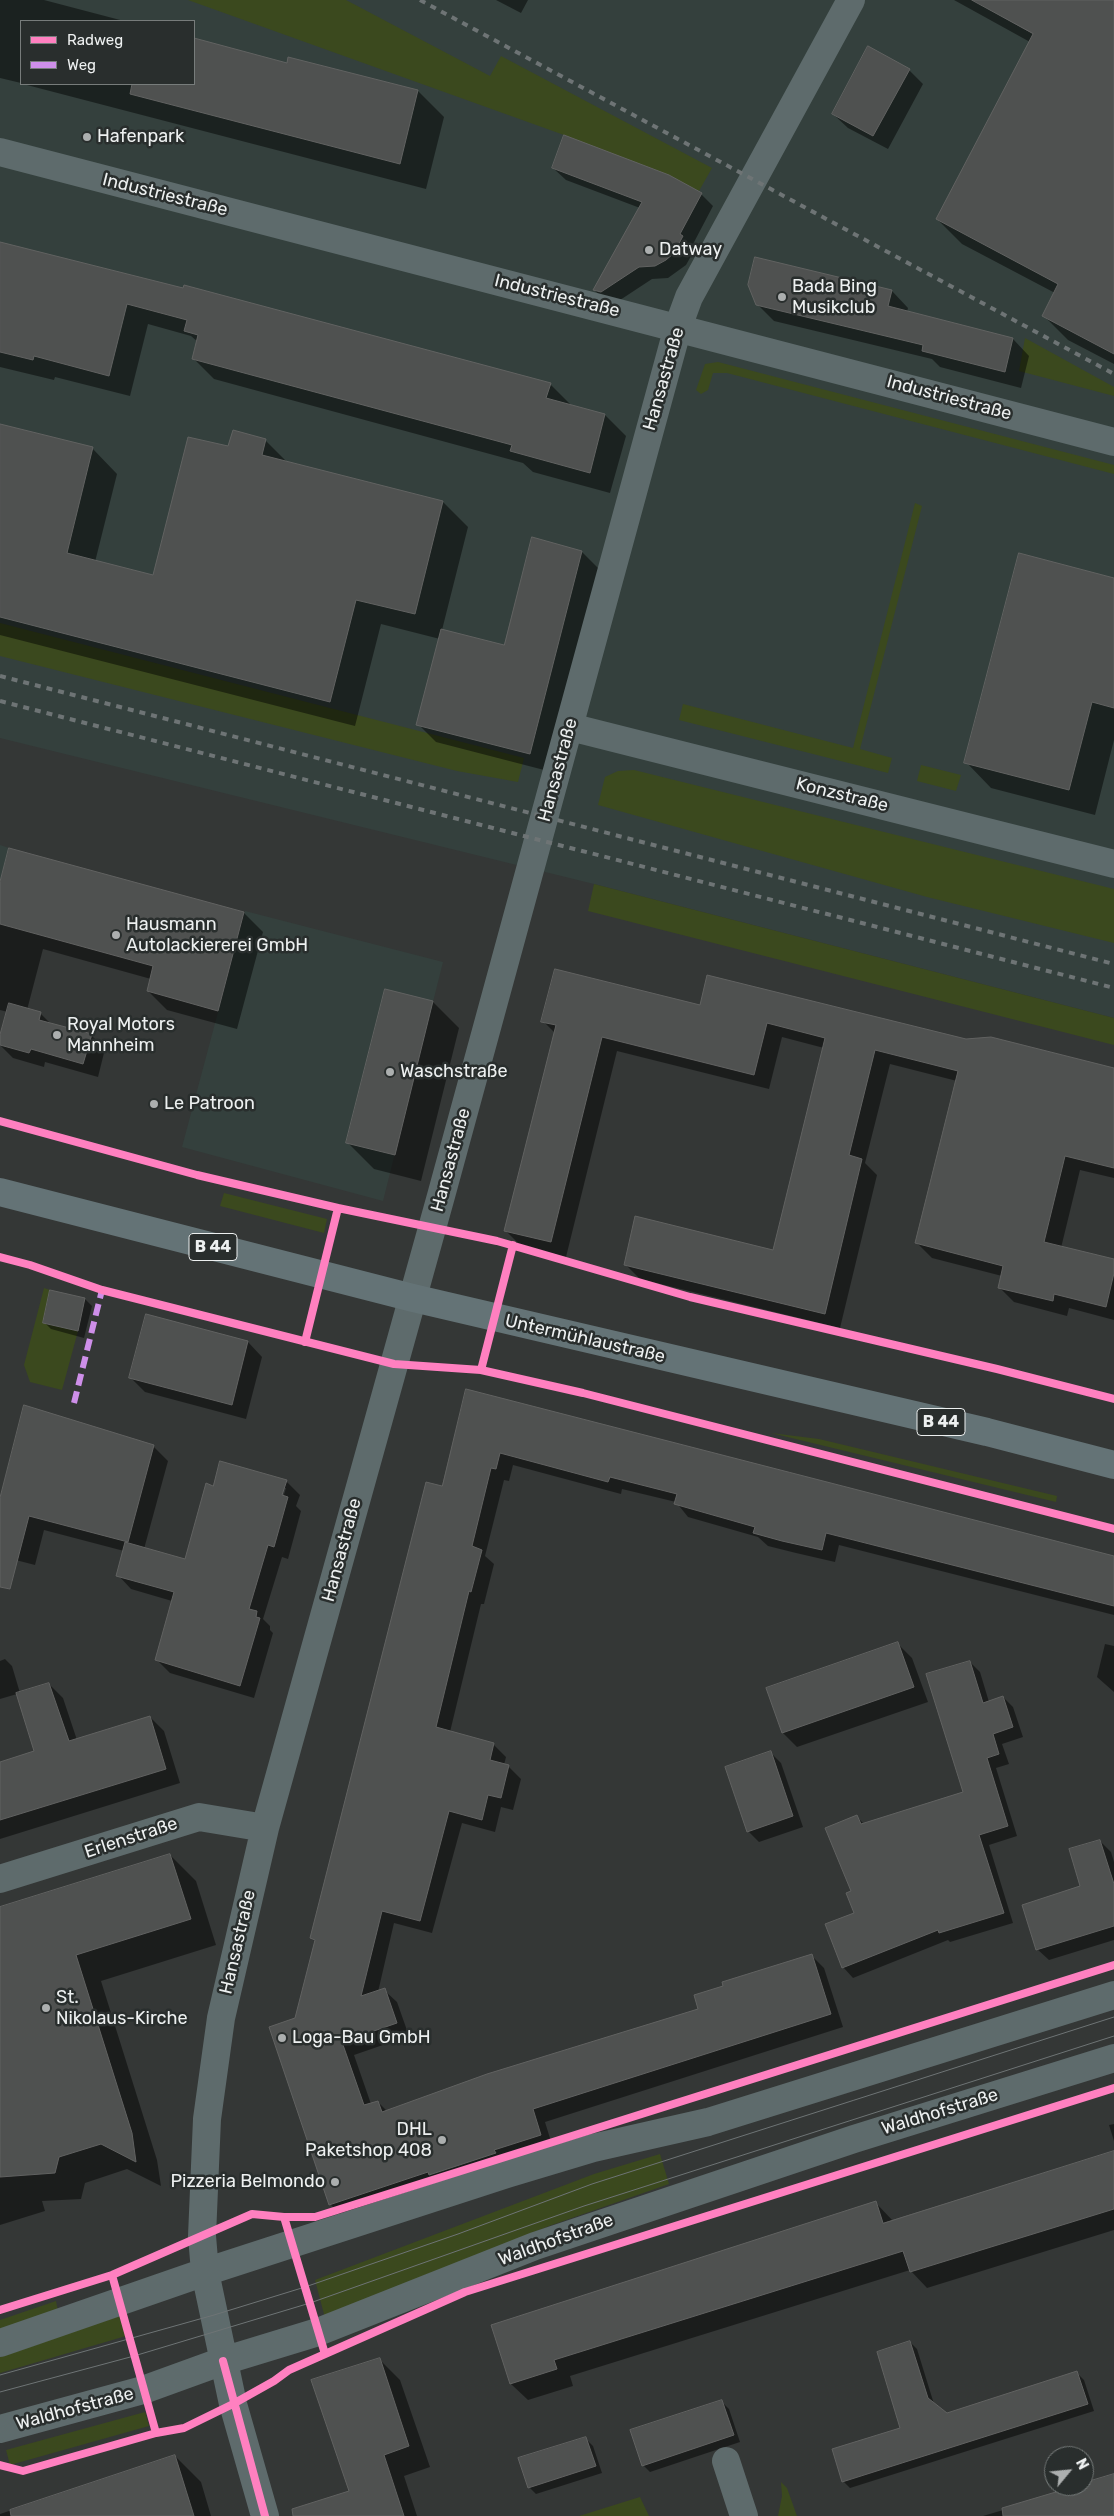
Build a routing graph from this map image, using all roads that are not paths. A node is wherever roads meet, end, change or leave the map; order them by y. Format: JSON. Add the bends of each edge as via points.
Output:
{"nodes":[{"id":1,"x":851,"y":0,"type":"edge"},
{"id":2,"x":0,"y":152,"type":"edge"},
{"id":3,"x":678,"y":327,"type":"junction"},
{"id":4,"x":1114,"y":442,"type":"edge"},
{"id":5,"x":570,"y":727,"type":"junction"},
{"id":6,"x":1114,"y":864,"type":"edge"},
{"id":7,"x":0,"y":1192,"type":"edge"},
{"id":8,"x":413,"y":1298,"type":"junction"},
{"id":9,"x":1114,"y":1465,"type":"edge"},
{"id":10,"x":265,"y":1828,"type":"junction"},
{"id":11,"x":0,"y":1879,"type":"edge"},
{"id":12,"x":1114,"y":1995,"type":"edge"},
{"id":13,"x":1114,"y":2058,"type":"edge"},
{"id":14,"x":205,"y":2272,"type":"junction"},
{"id":15,"x":0,"y":2343,"type":"edge"},
{"id":16,"x":223,"y":2361,"type":"junction"},
{"id":17,"x":0,"y":2430,"type":"edge"},
{"id":18,"x":726,"y":2461,"type":"dead end"},
{"id":19,"x":265,"y":2516,"type":"edge"},
{"id":20,"x":744,"y":2516,"type":"edge"}],
"edges":[{"from":1,"to":3,"type":"street","name":"Hansastraße","via":[[689,297]]},
{"from":2,"to":3,"type":"street","name":"Industriestraße"},
{"from":3,"to":4,"type":"street","name":"Industriestraße"},
{"from":3,"to":5,"type":"street","name":"Hansastraße"},
{"from":5,"to":6,"type":"street","name":"Konzstraße"},
{"from":5,"to":8,"type":"street","name":"Hansastraße"},
{"from":7,"to":8,"type":"main road","name":"Untermühlaustraße","number":"B 44"},
{"from":8,"to":9,"type":"main road","name":"Untermühlaustraße","number":"B 44","via":[[987,1432]]},
{"from":8,"to":10,"type":"street","name":"Hansastraße"},
{"from":10,"to":11,"type":"street","name":"Erlenstraße","via":[[199,1817]]},
{"from":10,"to":14,"type":"street","name":"Hansastraße","via":[[219,2027],[207,2119],[202,2236]]},
{"from":12,"to":14,"type":"street","via":[[708,2122],[593,2148],[507,2174]]},
{"from":13,"to":16,"type":"street","name":"Waldhofstraße","via":[[854,2138],[535,2246],[318,2332]]},
{"from":14,"to":15,"type":"street"},
{"from":14,"to":16,"type":"street","name":"Hansastraße"},
{"from":16,"to":17,"type":"street","name":"Waldhofstraße","via":[[144,2390]]},
{"from":16,"to":19,"type":"street","name":"Hansastraße"},
{"from":18,"to":20,"type":"street"}]}
